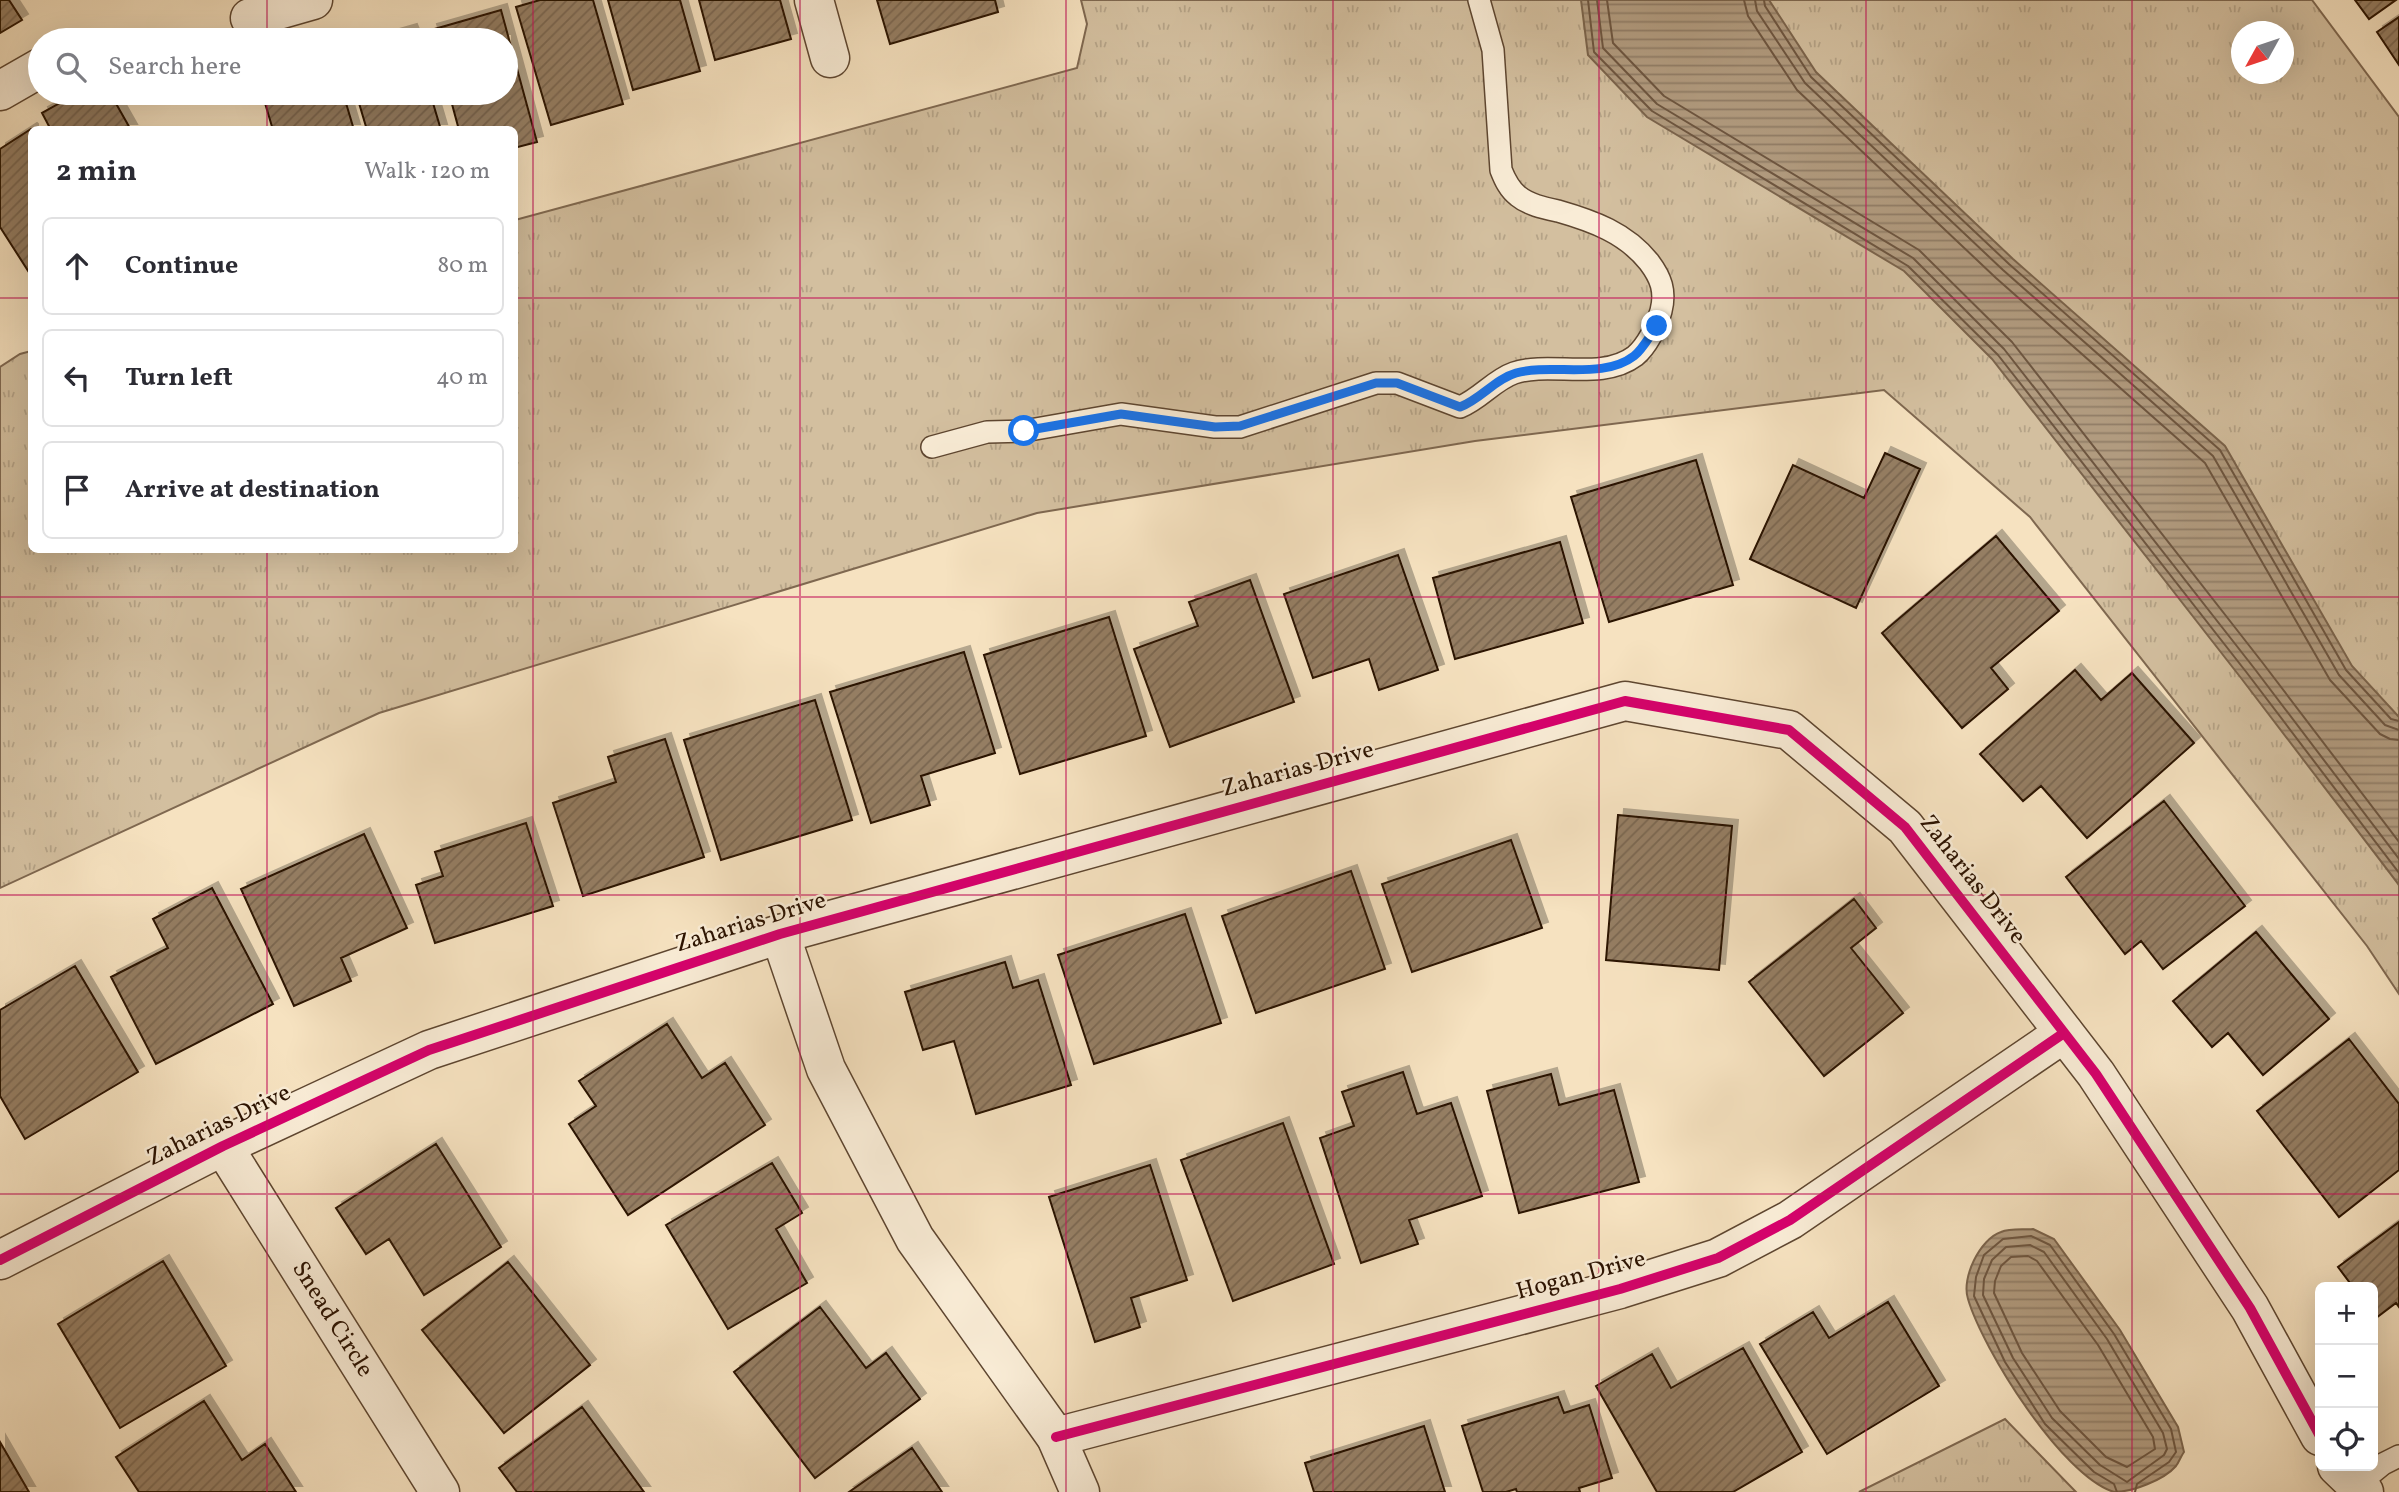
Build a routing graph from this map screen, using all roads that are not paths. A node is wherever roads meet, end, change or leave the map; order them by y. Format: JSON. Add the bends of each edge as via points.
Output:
{"nodes":[{"id":1,"x":313,"y":0,"type":"edge"},
{"id":2,"x":814,"y":0,"type":"edge"},
{"id":3,"x":1479,"y":0,"type":"edge"},
{"id":4,"x":250,"y":18,"type":"dead end"},
{"id":5,"x":830,"y":58,"type":"dead end"},
{"id":6,"x":28,"y":75,"type":"edge"},
{"id":7,"x":0,"y":91,"type":"edge"},
{"id":8,"x":932,"y":447,"type":"dead end"},
{"id":9,"x":780,"y":934,"type":"junction"},
{"id":10,"x":2064,"y":1033,"type":"junction"},
{"id":11,"x":223,"y":1146,"type":"junction"},
{"id":12,"x":0,"y":1260,"type":"edge"},
{"id":13,"x":2315,"y":1427,"type":"edge"},
{"id":14,"x":1056,"y":1437,"type":"junction"},
{"id":15,"x":2399,"y":1456,"type":"edge"},
{"id":16,"x":2351,"y":1484,"type":"edge"},
{"id":17,"x":440,"y":1492,"type":"edge"},
{"id":18,"x":1080,"y":1492,"type":"edge"}],
"edges":[{"from":1,"to":4,"type":"street"},
{"from":2,"to":5,"type":"street"},
{"from":3,"to":8,"type":"lane","via":[[1493,50],[1500,170],[1508,186],[1534,205],[1616,232],[1640,251],[1658,275],[1665,296],[1657,326],[1635,356],[1587,369],[1514,373],[1460,407],[1397,383],[1376,383],[1240,426],[1215,427],[1121,414],[1024,431],[987,432]]},
{"from":6,"to":7,"type":"street"},
{"from":9,"to":10,"type":"street","name":"Zaharias Drive","via":[[1625,701],[1789,730],[1905,827]]},
{"from":9,"to":11,"type":"street","name":"Zaharias Drive","via":[[429,1049]]},
{"from":9,"to":14,"type":"street","name":"Zaharias Drive","via":[[826,1069],[915,1239]]},
{"from":10,"to":13,"type":"street","name":"Zaharias Drive","via":[[2096,1074],[2250,1308]]},
{"from":10,"to":14,"type":"street","name":"Hogan Drive","via":[[1790,1220],[1718,1258],[1620,1289]]},
{"from":11,"to":12,"type":"street","name":"Zaharias Drive"},
{"from":11,"to":17,"type":"street","name":"Snead Circle"},
{"from":14,"to":18,"type":"street","name":"Zaharias Drive"},
{"from":15,"to":16,"type":"lane"}]}
